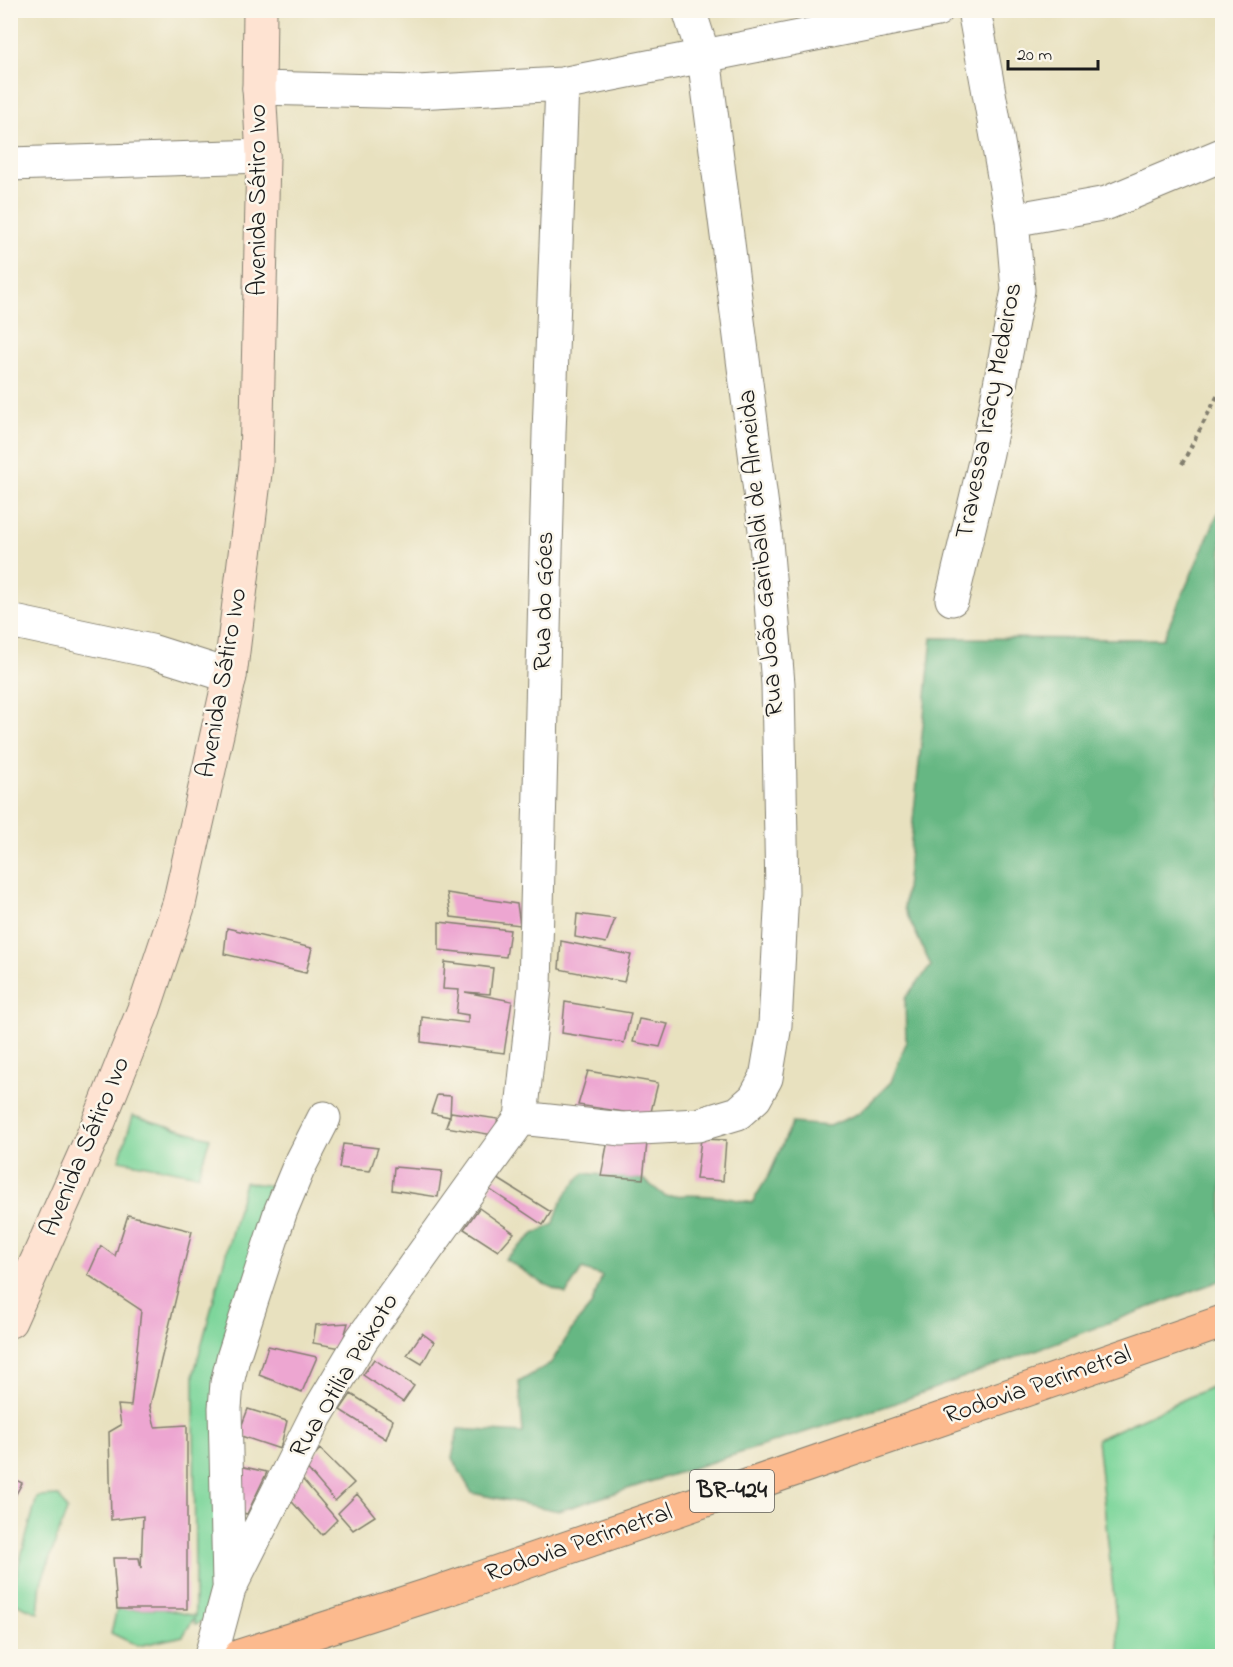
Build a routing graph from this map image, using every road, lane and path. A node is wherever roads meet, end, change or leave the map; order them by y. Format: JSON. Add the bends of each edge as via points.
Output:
{"nodes":[{"id":1,"x":260,"y":10,"type":"edge"},
{"id":2,"x":689,"y":10,"type":"edge"},
{"id":3,"x":937,"y":10,"type":"edge"},
{"id":4,"x":974,"y":10,"type":"edge"},
{"id":5,"x":704,"y":57,"type":"junction"},
{"id":6,"x":562,"y":84,"type":"junction"},
{"id":7,"x":259,"y":88,"type":"junction"},
{"id":8,"x":1222,"y":155,"type":"edge"},
{"id":9,"x":263,"y":156,"type":"junction"},
{"id":10,"x":10,"y":165,"type":"edge"},
{"id":11,"x":1012,"y":220,"type":"junction"},
{"id":12,"x":1222,"y":387,"type":"edge"},
{"id":13,"x":1182,"y":464,"type":"dead end"},
{"id":14,"x":952,"y":599,"type":"dead end"},
{"id":15,"x":10,"y":621,"type":"edge"},
{"id":16,"x":230,"y":675,"type":"junction"},
{"id":17,"x":324,"y":1118,"type":"dead end"},
{"id":18,"x":521,"y":1118,"type":"junction"},
{"id":19,"x":10,"y":1321,"type":"edge"},
{"id":20,"x":1222,"y":1322,"type":"edge"},
{"id":21,"x":229,"y":1588,"type":"junction"},
{"id":22,"x":211,"y":1656,"type":"edge"},
{"id":23,"x":240,"y":1656,"type":"edge"}],
"edges":[{"from":1,"to":7,"type":"main road","name":"Avenida Sátiro Ivo"},
{"from":2,"to":5,"type":"street","name":"Rua João Garibaldi de Almeida"},
{"from":3,"to":5,"type":"street"},
{"from":4,"to":11,"type":"street","name":"Travessa Iracy Medeiros"},
{"from":5,"to":6,"type":"street"},
{"from":5,"to":18,"type":"street","name":"Rua João Garibaldi de Almeida","via":[[765,530],[778,684],[782,892],[775,1025],[766,1078],[755,1098],[738,1113],[698,1125],[622,1129]]},
{"from":6,"to":7,"type":"street","via":[[417,92]]},
{"from":6,"to":18,"type":"street","name":"Rua do Góes","via":[[535,987]]},
{"from":7,"to":9,"type":"main road","name":"Avenida Sátiro Ivo"},
{"from":8,"to":11,"type":"street","via":[[1107,203]]},
{"from":9,"to":10,"type":"street"},
{"from":9,"to":16,"type":"main road","name":"Avenida Sátiro Ivo","via":[[256,465]]},
{"from":11,"to":14,"type":"street","name":"Travessa Iracy Medeiros","via":[[1017,290],[987,453]]},
{"from":12,"to":13,"type":"path"},
{"from":15,"to":16,"type":"street","via":[[151,651]]},
{"from":16,"to":19,"type":"main road","name":"Avenida Sátiro Ivo","via":[[179,904],[148,998],[98,1124]]},
{"from":17,"to":21,"type":"street","via":[[281,1210],[227,1383]]},
{"from":18,"to":21,"type":"street","name":"Rua Otilia Peixoto","via":[[362,1339],[316,1416]]},
{"from":20,"to":23,"type":"main road","name":"Rodovia Perimetral","number":"BR-424","via":[[462,1584]]},
{"from":21,"to":22,"type":"street","name":"Rua Otilia Peixoto"}]}
